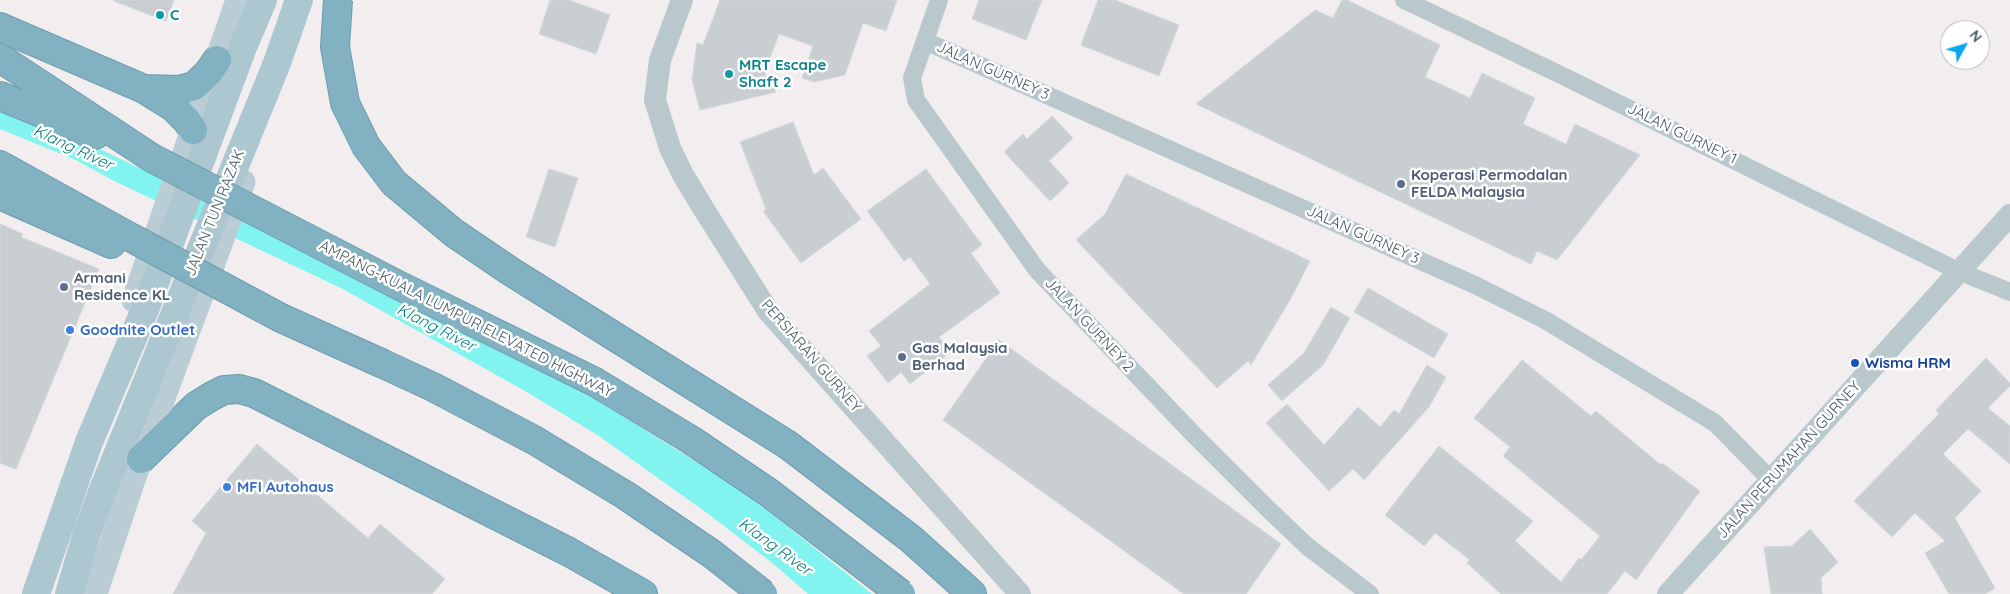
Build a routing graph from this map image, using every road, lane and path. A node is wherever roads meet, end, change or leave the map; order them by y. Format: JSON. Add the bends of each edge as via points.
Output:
{"nodes":[{"id":1,"x":238,"y":0,"type":"edge"},
{"id":2,"x":264,"y":0,"type":"edge"},
{"id":3,"x":299,"y":0,"type":"edge"},
{"id":4,"x":309,"y":0,"type":"edge"},
{"id":5,"x":338,"y":0,"type":"edge"},
{"id":6,"x":682,"y":0,"type":"edge"},
{"id":7,"x":939,"y":0,"type":"edge"},
{"id":8,"x":1404,"y":0,"type":"edge"},
{"id":9,"x":2,"y":28,"type":"edge"},
{"id":10,"x":925,"y":41,"type":"junction"},
{"id":11,"x":0,"y":58,"type":"edge"},
{"id":12,"x":217,"y":60,"type":"junction"},
{"id":13,"x":144,"y":89,"type":"junction"},
{"id":14,"x":0,"y":96,"type":"edge"},
{"id":15,"x":193,"y":130,"type":"junction"},
{"id":16,"x":152,"y":158,"type":"junction"},
{"id":17,"x":0,"y":165,"type":"edge"},
{"id":18,"x":0,"y":195,"type":"edge"},
{"id":19,"x":2010,"y":215,"type":"edge"},
{"id":20,"x":1958,"y":271,"type":"junction"},
{"id":21,"x":2010,"y":292,"type":"edge"},
{"id":22,"x":282,"y":318,"type":"junction"},
{"id":23,"x":141,"y":459,"type":"junction"},
{"id":24,"x":1771,"y":480,"type":"junction"},
{"id":25,"x":27,"y":594,"type":"edge"},
{"id":26,"x":36,"y":594,"type":"edge"},
{"id":27,"x":69,"y":594,"type":"edge"},
{"id":28,"x":95,"y":594,"type":"edge"},
{"id":29,"x":643,"y":594,"type":"edge"},
{"id":30,"x":763,"y":594,"type":"edge"},
{"id":31,"x":902,"y":594,"type":"edge"},
{"id":32,"x":972,"y":594,"type":"edge"},
{"id":33,"x":1020,"y":594,"type":"edge"},
{"id":34,"x":1370,"y":594,"type":"edge"},
{"id":35,"x":1668,"y":594,"type":"edge"}],
"edges":[{"from":1,"to":12,"type":"main road"},
{"from":2,"to":26,"type":"main road","name":"JALAN TUN RAZAK","bridge":true,"via":[[146,307],[89,442]]},
{"from":3,"to":27,"type":"main road","name":"JALAN TUN RAZAK","bridge":true,"via":[[277,63],[102,492]]},
{"from":4,"to":23,"type":"main road","name":"JALAN TUN RAZAK","bridge":true},
{"from":5,"to":32,"type":"highway","bridge":true,"via":[[335,47],[345,103],[366,146],[394,183],[454,233],[510,271],[788,445],[911,539]]},
{"from":6,"to":33,"type":"street","name":"PERSIARAN GURNEY","via":[[660,60],[655,100],[670,148],[682,173],[768,311]]},
{"from":7,"to":10,"type":"street","name":"JALAN GURNEY 2"},
{"from":8,"to":20,"type":"street","name":"JALAN GURNEY 1"},
{"from":9,"to":13,"type":"highway"},
{"from":10,"to":24,"type":"street","name":"JALAN GURNEY 3","via":[[1475,285],[1545,320],[1715,423]]},
{"from":10,"to":34,"type":"street","name":"JALAN GURNEY 2","via":[[912,78],[916,100],[1038,270],[1267,508],[1308,547]]},
{"from":11,"to":16,"type":"highway"},
{"from":12,"to":13,"type":"highway","via":[[194,86],[178,90]]},
{"from":12,"to":15,"type":"main road"},
{"from":13,"to":15,"type":"highway","via":[[177,111]]},
{"from":14,"to":16,"type":"highway","name":"AMPANG-KUALA LUMPUR ELEVATED HIGHWAY"},
{"from":15,"to":25,"type":"main road","bridge":true,"via":[[145,271],[69,465]]},
{"from":16,"to":31,"type":"highway","name":"AMPANG-KUALA LUMPUR ELEVATED HIGHWAY","bridge":true,"via":[[595,382],[691,440],[768,492]]},
{"from":17,"to":22,"type":"highway","bridge":true},
{"from":18,"to":22,"type":"highway","bridge":true},
{"from":19,"to":20,"type":"street","name":"JALAN PERUMAHAN GURNEY"},
{"from":20,"to":21,"type":"street","name":"JALAN GURNEY 1"},
{"from":20,"to":24,"type":"street","name":"JALAN PERUMAHAN GURNEY"},
{"from":22,"to":30,"type":"highway","bridge":true,"via":[[433,387],[534,440],[625,495],[712,554]]},
{"from":23,"to":28,"type":"main road","name":"JALAN TUN RAZAK"},
{"from":23,"to":29,"type":"highway","via":[[196,406],[212,396],[224,390],[254,393],[570,552]]},
{"from":24,"to":35,"type":"street","name":"JALAN PERUMAHAN GURNEY"}]}
